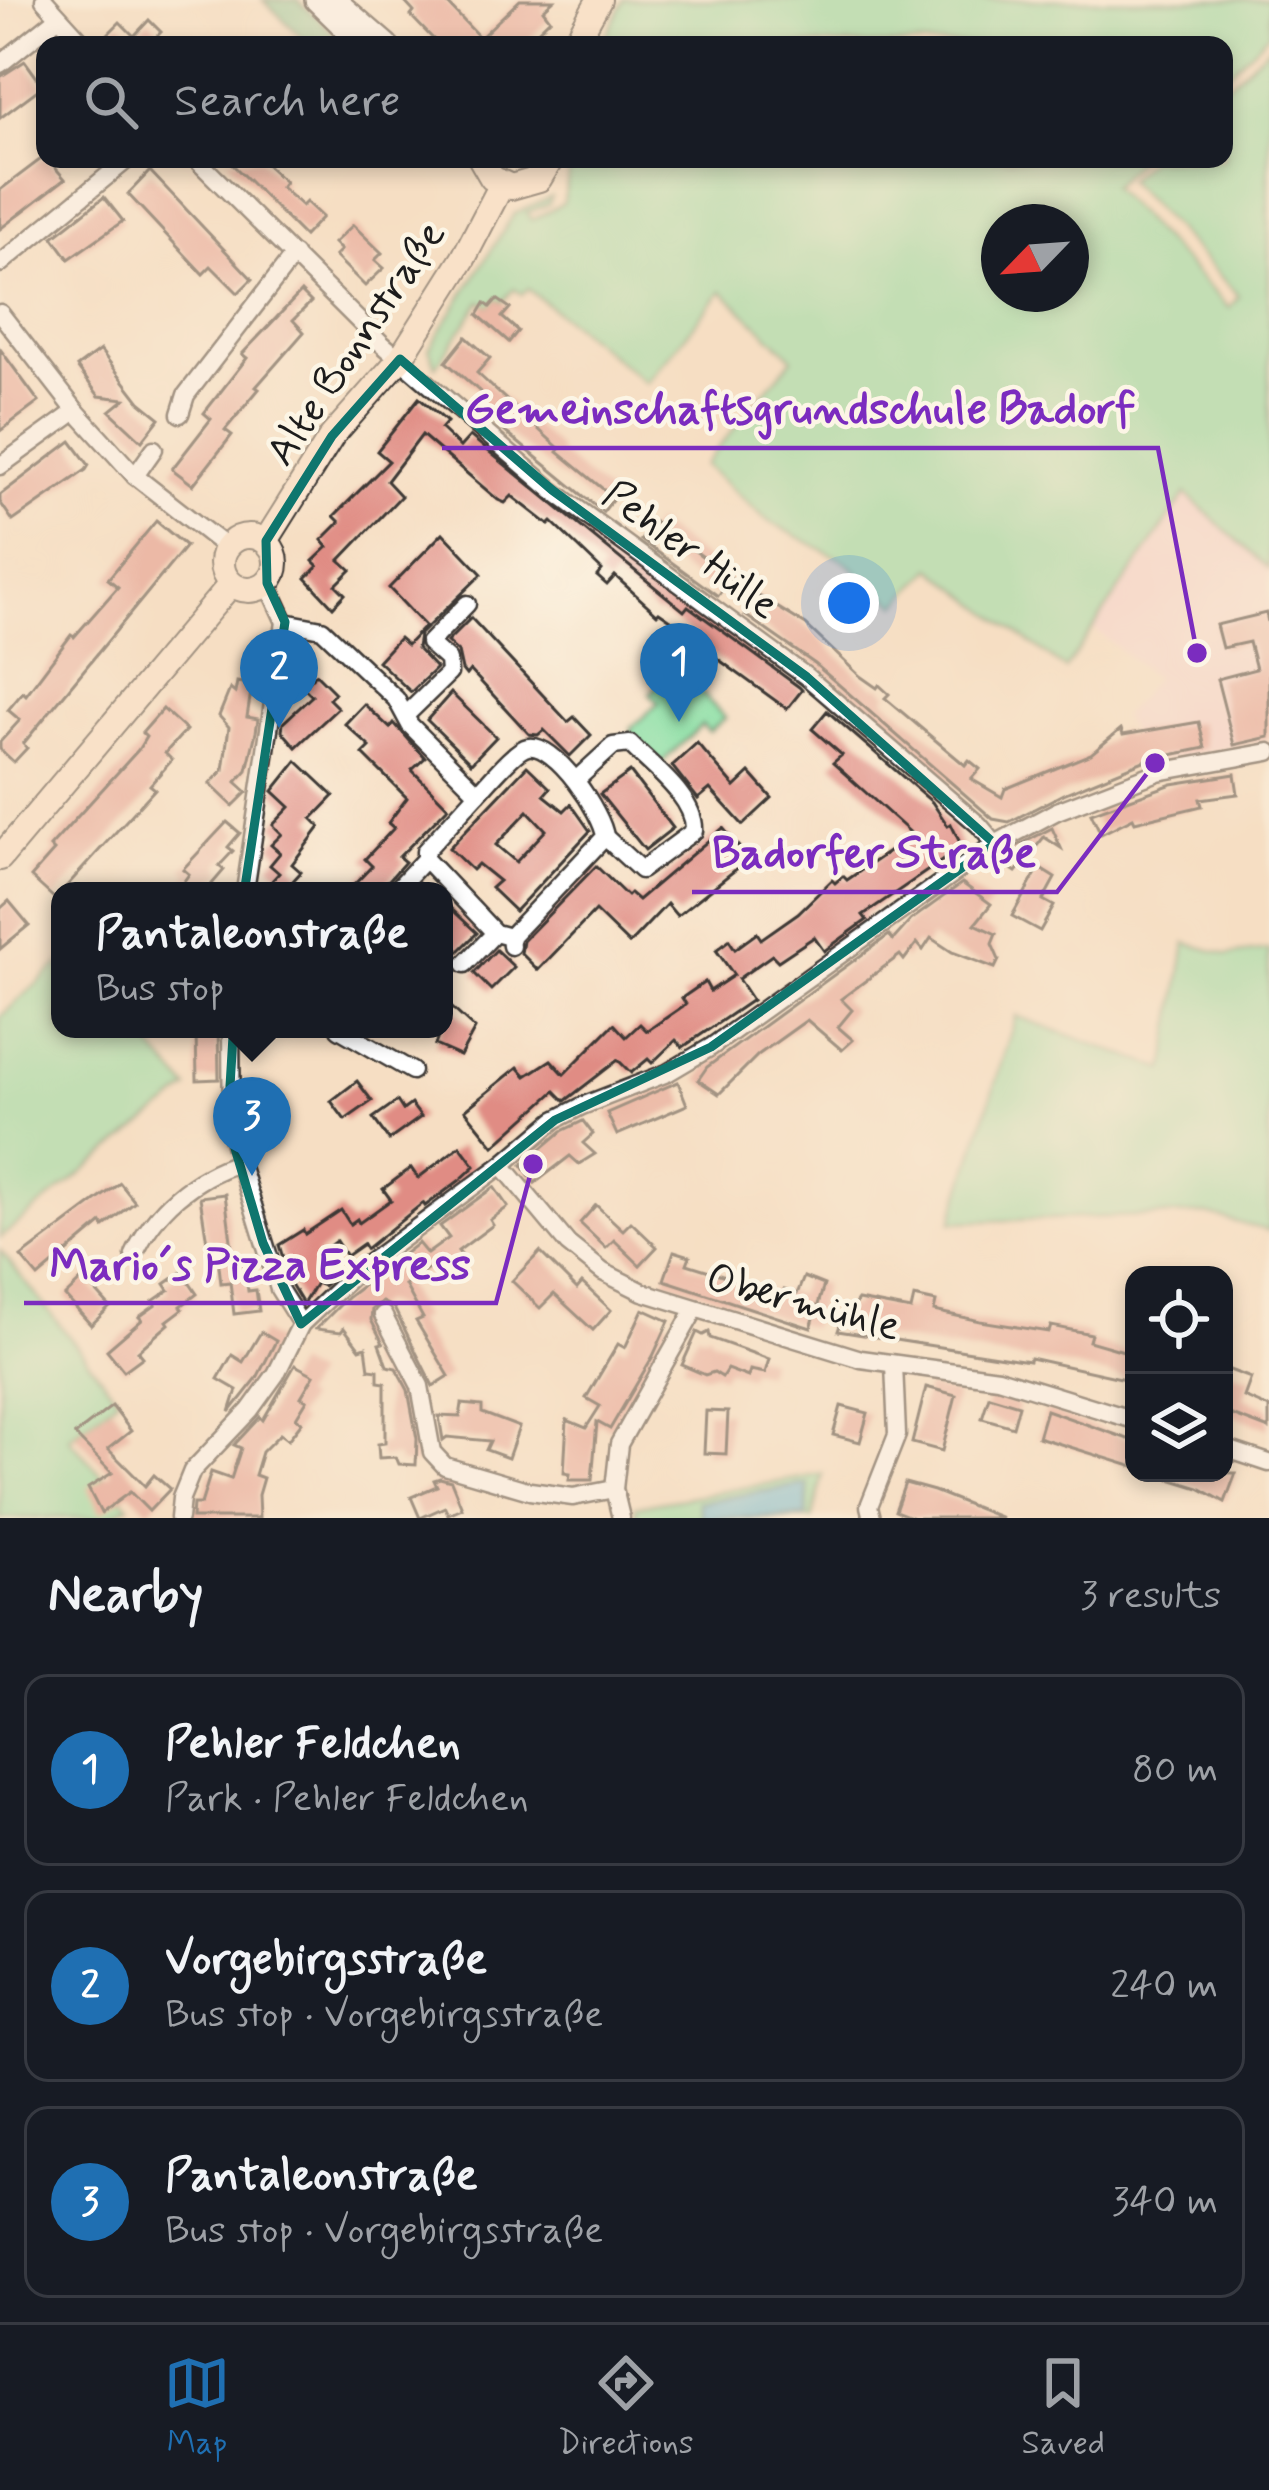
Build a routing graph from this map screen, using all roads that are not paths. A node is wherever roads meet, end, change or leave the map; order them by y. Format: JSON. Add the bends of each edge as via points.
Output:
{"nodes":[{"id":1,"x":44,"y":0,"type":"edge"},
{"id":2,"x":316,"y":0,"type":"edge"},
{"id":3,"x":335,"y":0,"type":"edge"},
{"id":4,"x":598,"y":0,"type":"edge"},
{"id":5,"x":59,"y":17,"type":"junction"},
{"id":6,"x":77,"y":36,"type":"edge"},
{"id":7,"x":353,"y":36,"type":"edge"},
{"id":8,"x":377,"y":36,"type":"edge"},
{"id":9,"x":579,"y":36,"type":"edge"},
{"id":10,"x":0,"y":64,"type":"edge"},
{"id":11,"x":117,"y":168,"type":"edge"},
{"id":12,"x":205,"y":168,"type":"edge"},
{"id":13,"x":486,"y":168,"type":"edge"},
{"id":14,"x":548,"y":168,"type":"edge"},
{"id":15,"x":502,"y":184,"type":"junction"},
{"id":16,"x":294,"y":256,"type":"junction"},
{"id":17,"x":0,"y":265,"type":"edge"},
{"id":18,"x":0,"y":313,"type":"edge"},
{"id":19,"x":400,"y":358,"type":"junction"},
{"id":20,"x":76,"y":411,"type":"junction"},
{"id":21,"x":180,"y":414,"type":"dead end"},
{"id":22,"x":154,"y":449,"type":"dead end"},
{"id":23,"x":0,"y":466,"type":"edge"},
{"id":24,"x":135,"y":476,"type":"junction"},
{"id":25,"x":266,"y":541,"type":"junction"},
{"id":26,"x":227,"y":548,"type":"junction"},
{"id":27,"x":231,"y":584,"type":"junction"},
{"id":28,"x":268,"y":584,"type":"junction"},
{"id":29,"x":467,"y":604,"type":"dead end"},
{"id":30,"x":285,"y":622,"type":"junction"},
{"id":31,"x":407,"y":714,"type":"junction"},
{"id":32,"x":1269,"y":752,"type":"edge"},
{"id":33,"x":576,"y":780,"type":"junction"},
{"id":34,"x":478,"y":793,"type":"junction"},
{"id":35,"x":605,"y":837,"type":"junction"},
{"id":36,"x":995,"y":844,"type":"junction"},
{"id":37,"x":0,"y":858,"type":"edge"},
{"id":38,"x":425,"y":859,"type":"junction"},
{"id":39,"x":245,"y":882,"type":"edge"},
{"id":40,"x":404,"y":882,"type":"edge"},
{"id":41,"x":448,"y":882,"type":"edge"},
{"id":42,"x":453,"y":887,"type":"edge"},
{"id":43,"x":505,"y":939,"type":"junction"},
{"id":44,"x":465,"y":964,"type":"dead end"},
{"id":45,"x":231,"y":1038,"type":"edge"},
{"id":46,"x":355,"y":1038,"type":"edge"},
{"id":47,"x":412,"y":1071,"type":"dead end"},
{"id":48,"x":242,"y":1162,"type":"junction"},
{"id":49,"x":502,"y":1165,"type":"junction"},
{"id":50,"x":134,"y":1256,"type":"dead end"},
{"id":51,"x":695,"y":1309,"type":"junction"},
{"id":52,"x":383,"y":1315,"type":"dead end"},
{"id":53,"x":301,"y":1324,"type":"junction"},
{"id":54,"x":894,"y":1364,"type":"junction"},
{"id":55,"x":1125,"y":1417,"type":"edge"},
{"id":56,"x":1233,"y":1451,"type":"edge"},
{"id":57,"x":1269,"y":1462,"type":"edge"},
{"id":58,"x":614,"y":1490,"type":"junction"},
{"id":59,"x":179,"y":1518,"type":"edge"},
{"id":60,"x":621,"y":1518,"type":"edge"},
{"id":61,"x":872,"y":1518,"type":"edge"}],
"edges":[{"from":1,"to":5,"type":"street"},
{"from":2,"to":7,"type":"street"},
{"from":3,"to":8,"type":"street"},
{"from":4,"to":9,"type":"main road"},
{"from":5,"to":6,"type":"street"},
{"from":5,"to":10,"type":"street"},
{"from":11,"to":17,"type":"street"},
{"from":12,"to":16,"type":"street","name":"Pehler Hülle"},
{"from":13,"to":15,"type":"main road"},
{"from":14,"to":15,"type":"main road","via":[[531,184]]},
{"from":15,"to":19,"type":"main road","name":"Alte Bonnstraße"},
{"from":16,"to":19,"type":"street","name":"Pehler Hülle"},
{"from":16,"to":21,"type":"street","via":[[186,395]]},
{"from":18,"to":20,"type":"street"},
{"from":19,"to":25,"type":"main road","name":"Alte Bonnstraße","via":[[332,436]]},
{"from":19,"to":36,"type":"street","name":"Pehler Hülle","via":[[552,490],[807,677]]},
{"from":20,"to":23,"type":"street"},
{"from":20,"to":24,"type":"street"},
{"from":22,"to":24,"type":"street"},
{"from":24,"to":26,"type":"street"},
{"from":25,"to":26,"type":"main road","via":[[242,536]]},
{"from":25,"to":28,"type":"main road","via":[[277,562]]},
{"from":26,"to":27,"type":"main road","via":[[222,565]]},
{"from":27,"to":28,"type":"main road"},
{"from":27,"to":37,"type":"main road"},
{"from":28,"to":30,"type":"street"},
{"from":29,"to":31,"type":"street","via":[[429,643],[448,660],[448,673]]},
{"from":30,"to":31,"type":"street","via":[[322,629]]},
{"from":30,"to":39,"type":"street"},
{"from":31,"to":34,"type":"street"},
{"from":32,"to":36,"type":"street","via":[[1117,785]]},
{"from":33,"to":34,"type":"street","via":[[528,746]]},
{"from":33,"to":35,"type":"street"},
{"from":33,"to":35,"type":"street","via":[[613,746],[629,744],[695,823],[640,870]]},
{"from":34,"to":38,"type":"street"},
{"from":35,"to":43,"type":"street"},
{"from":36,"to":49,"type":"street","via":[[711,1047],[555,1120]]},
{"from":38,"to":40,"type":"street"},
{"from":38,"to":41,"type":"street"},
{"from":42,"to":43,"type":"street"},
{"from":43,"to":44,"type":"street"},
{"from":45,"to":48,"type":"street","via":[[232,1138]]},
{"from":46,"to":47,"type":"street"},
{"from":48,"to":50,"type":"street","via":[[207,1173],[148,1223]]},
{"from":48,"to":53,"type":"street","via":[[279,1289]]},
{"from":49,"to":51,"type":"street","name":"Obermühle","via":[[602,1272]]},
{"from":49,"to":53,"type":"street"},
{"from":51,"to":54,"type":"street","name":"Obermühle"},
{"from":51,"to":58,"type":"street","via":[[619,1444]]},
{"from":52,"to":58,"type":"street","via":[[420,1386],[432,1452],[445,1466],[530,1491],[573,1497]]},
{"from":53,"to":59,"type":"street","via":[[250,1410],[193,1471]]},
{"from":54,"to":55,"type":"street","name":"Obermühle","via":[[998,1378]]},
{"from":54,"to":61,"type":"street","via":[[897,1435],[869,1506]]},
{"from":56,"to":57,"type":"street"},
{"from":58,"to":60,"type":"street"}]}
